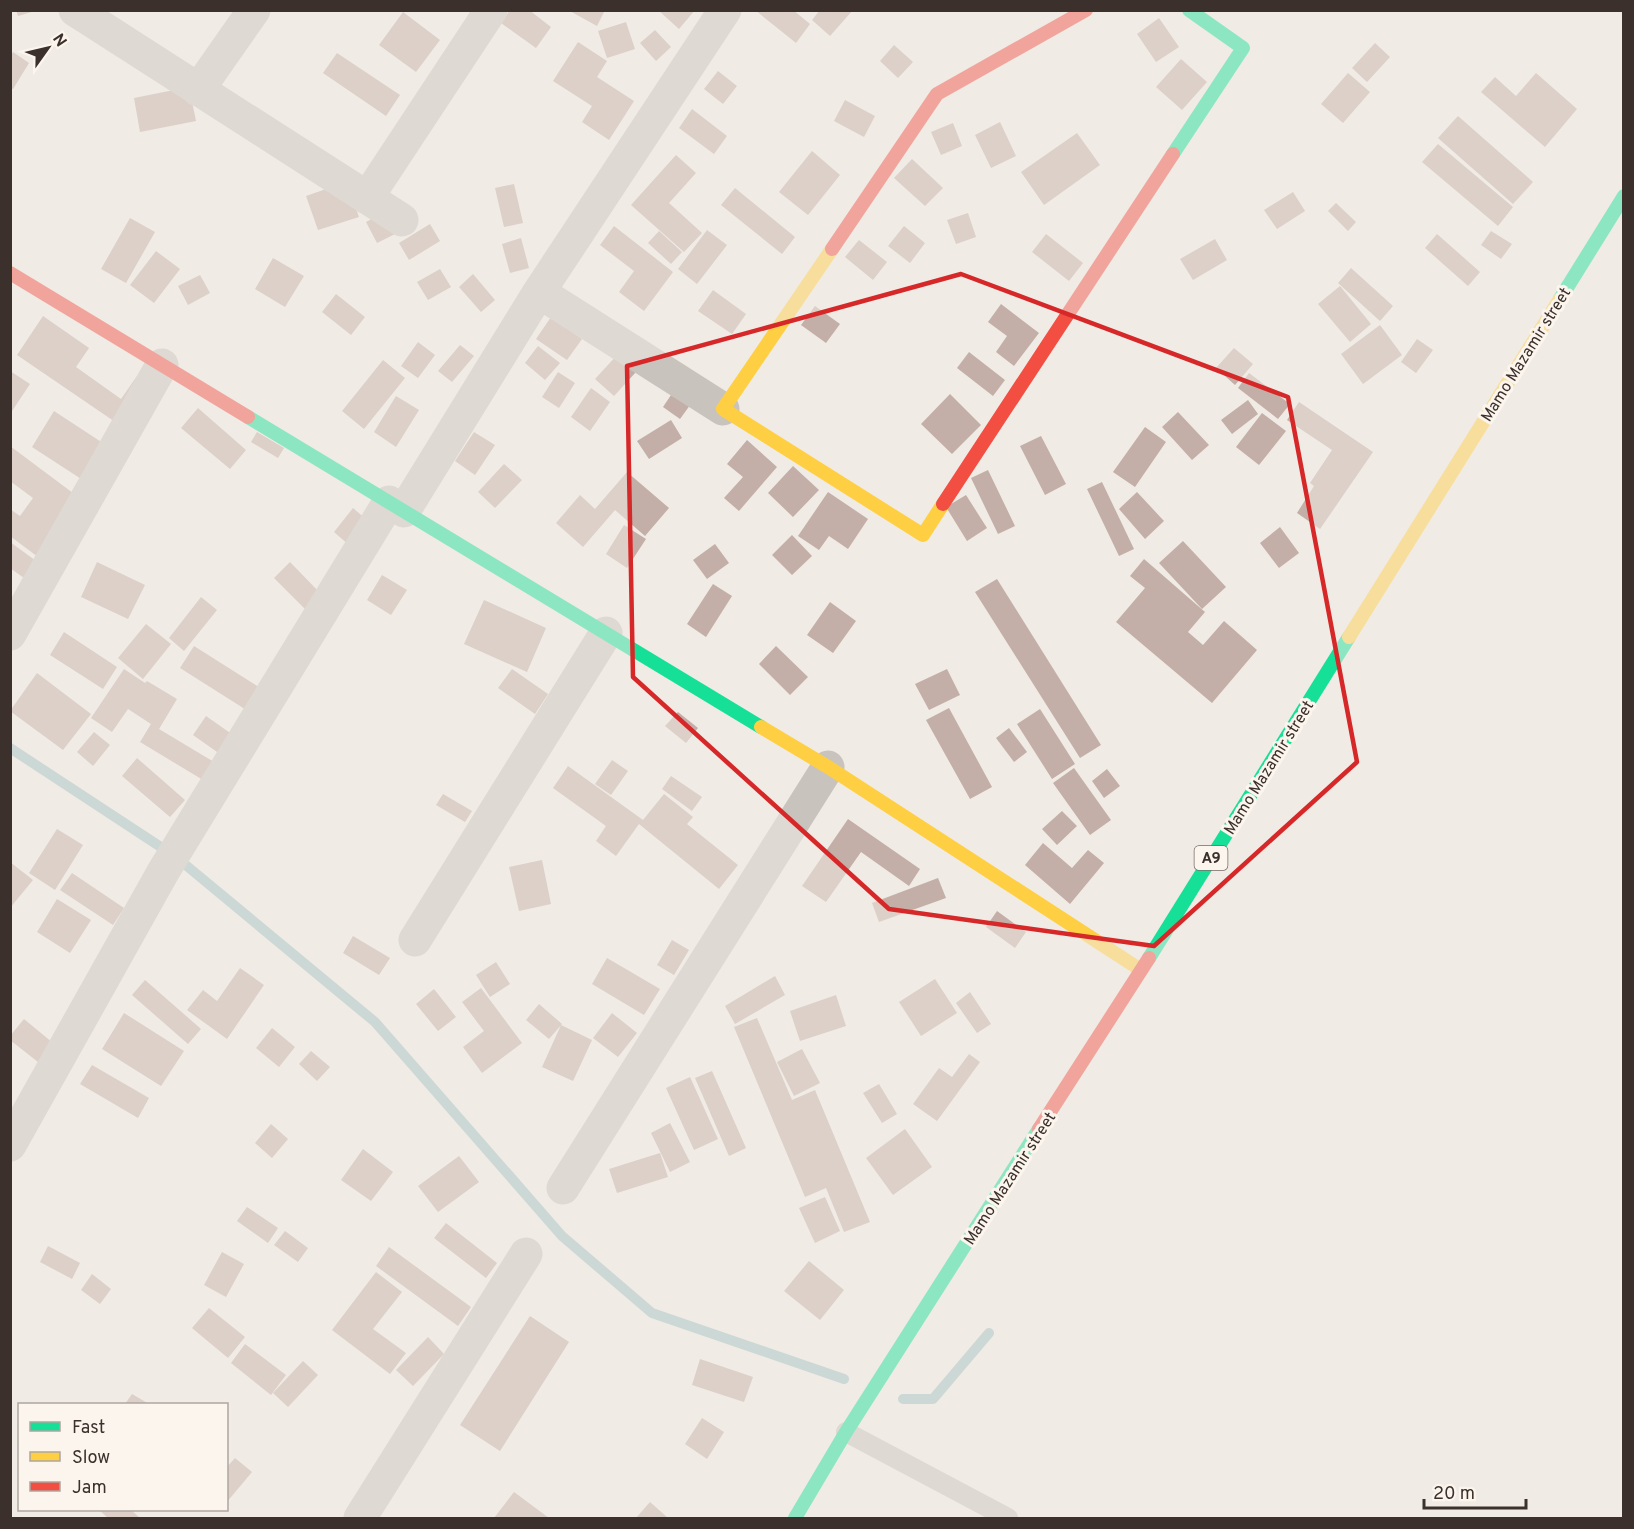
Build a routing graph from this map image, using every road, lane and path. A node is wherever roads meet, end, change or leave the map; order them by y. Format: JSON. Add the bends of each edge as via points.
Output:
{"nodes":[{"id":1,"x":75,"y":10,"type":"edge"},
{"id":2,"x":254,"y":10,"type":"edge"},
{"id":3,"x":490,"y":10,"type":"edge"},
{"id":4,"x":725,"y":10,"type":"edge"},
{"id":5,"x":1086,"y":10,"type":"edge"},
{"id":6,"x":1189,"y":10,"type":"edge"},
{"id":7,"x":198,"y":90,"type":"junction"},
{"id":8,"x":1623,"y":196,"type":"edge"},
{"id":9,"x":367,"y":198,"type":"junction"},
{"id":10,"x":402,"y":220,"type":"dead end"},
{"id":11,"x":10,"y":273,"type":"edge"},
{"id":12,"x":539,"y":292,"type":"junction"},
{"id":13,"x":162,"y":365,"type":"junction"},
{"id":14,"x":723,"y":409,"type":"junction"},
{"id":15,"x":396,"y":506,"type":"junction"},
{"id":16,"x":606,"y":633,"type":"junction"},
{"id":17,"x":10,"y":634,"type":"edge"},
{"id":18,"x":828,"y":767,"type":"junction"},
{"id":19,"x":415,"y":940,"type":"dead end"},
{"id":20,"x":1141,"y":970,"type":"junction"},
{"id":21,"x":10,"y":1145,"type":"edge"},
{"id":22,"x":563,"y":1188,"type":"dead end"},
{"id":23,"x":526,"y":1254,"type":"dead end"},
{"id":24,"x":846,"y":1432,"type":"junction"},
{"id":25,"x":360,"y":1518,"type":"edge"},
{"id":26,"x":795,"y":1518,"type":"edge"},
{"id":27,"x":1008,"y":1518,"type":"edge"}],
"edges":[{"from":1,"to":7,"type":"street"},
{"from":2,"to":7,"type":"street"},
{"from":3,"to":9,"type":"street"},
{"from":4,"to":12,"type":"street"},
{"from":5,"to":14,"type":"street","via":[[938,94]]},
{"from":6,"to":14,"type":"street","via":[[1243,48],[923,535]]},
{"from":7,"to":9,"type":"street"},
{"from":8,"to":20,"type":"street","name":"Mamo Mazamir street","number":"A9"},
{"from":9,"to":10,"type":"street"},
{"from":11,"to":13,"type":"street"},
{"from":12,"to":14,"type":"street"},
{"from":12,"to":15,"type":"street"},
{"from":13,"to":15,"type":"street"},
{"from":13,"to":17,"type":"street"},
{"from":15,"to":16,"type":"street"},
{"from":15,"to":21,"type":"street","via":[[163,872]]},
{"from":16,"to":18,"type":"street"},
{"from":16,"to":19,"type":"street"},
{"from":18,"to":20,"type":"street"},
{"from":18,"to":22,"type":"street"},
{"from":20,"to":24,"type":"street","name":"Mamo Mazamir street","number":"A9"},
{"from":23,"to":25,"type":"street"},
{"from":24,"to":26,"type":"street","name":"Mamo Mazamir street","number":"A9"},
{"from":24,"to":27,"type":"lane"}]}
